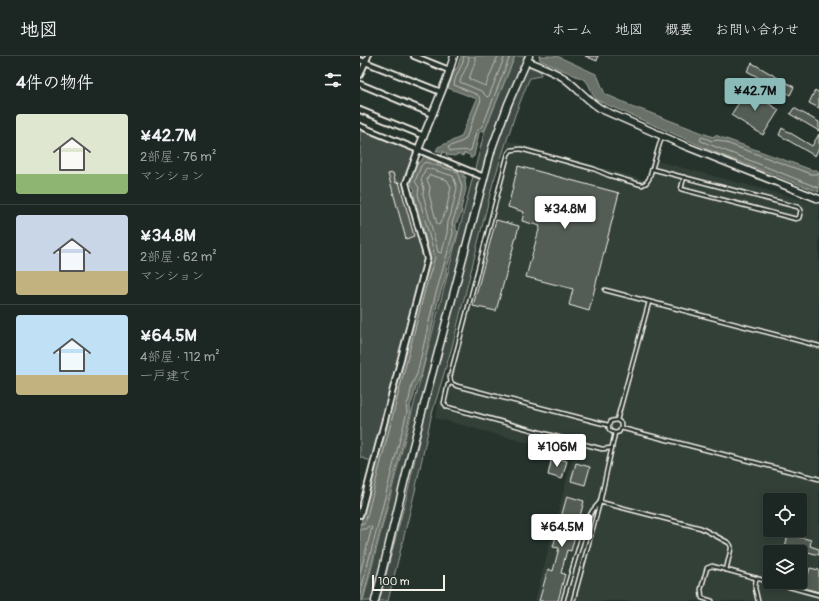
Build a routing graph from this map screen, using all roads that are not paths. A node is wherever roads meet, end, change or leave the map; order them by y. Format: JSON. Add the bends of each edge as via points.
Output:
{"nodes":[{"id":1,"x":368,"y":56,"type":"edge"},
{"id":2,"x":414,"y":56,"type":"edge"},
{"id":3,"x":454,"y":56,"type":"edge"},
{"id":4,"x":528,"y":59,"type":"edge"},
{"id":5,"x":360,"y":60,"type":"edge"},
{"id":6,"x":365,"y":62,"type":"junction"},
{"id":7,"x":450,"y":70,"type":"junction"},
{"id":8,"x":360,"y":75,"type":"edge"},
{"id":9,"x":360,"y":84,"type":"edge"},
{"id":10,"x":441,"y":92,"type":"junction"},
{"id":11,"x":360,"y":110,"type":"edge"},
{"id":12,"x":432,"y":114,"type":"junction"},
{"id":13,"x":360,"y":126,"type":"edge"},
{"id":14,"x":424,"y":136,"type":"junction"},
{"id":15,"x":662,"y":136,"type":"junction"},
{"id":16,"x":418,"y":150,"type":"junction"},
{"id":17,"x":652,"y":169,"type":"junction"},
{"id":18,"x":484,"y":177,"type":"junction"},
{"id":19,"x":684,"y":177,"type":"junction"},
{"id":20,"x":819,"y":199,"type":"edge"},
{"id":21,"x":606,"y":290,"type":"dead end"},
{"id":22,"x":649,"y":302,"type":"junction"},
{"id":23,"x":819,"y":346,"type":"edge"},
{"id":24,"x":451,"y":383,"type":"junction"},
{"id":25,"x":616,"y":420,"type":"junction"},
{"id":26,"x":608,"y":425,"type":"junction"},
{"id":27,"x":621,"y":428,"type":"junction"},
{"id":28,"x":615,"y":433,"type":"junction"},
{"id":29,"x":612,"y":448,"type":"junction"},
{"id":30,"x":819,"y":479,"type":"edge"},
{"id":31,"x":600,"y":502,"type":"junction"},
{"id":32,"x":360,"y":515,"type":"edge"},
{"id":33,"x":726,"y":570,"type":"junction"},
{"id":34,"x":756,"y":578,"type":"junction"},
{"id":35,"x":763,"y":580,"type":"edge"},
{"id":36,"x":796,"y":589,"type":"edge"},
{"id":37,"x":819,"y":595,"type":"edge"},
{"id":38,"x":375,"y":601,"type":"edge"},
{"id":39,"x":563,"y":601,"type":"edge"},
{"id":40,"x":573,"y":601,"type":"edge"},
{"id":41,"x":712,"y":601,"type":"edge"},
{"id":42,"x":758,"y":601,"type":"edge"}],
"edges":[{"from":1,"to":6,"type":"street"},
{"from":2,"to":7,"type":"street"},
{"from":3,"to":7,"type":"street"},
{"from":4,"to":15,"type":"street","via":[[563,78],[590,103],[602,110]]},
{"from":4,"to":18,"type":"street","via":[[508,104]]},
{"from":5,"to":6,"type":"street"},
{"from":6,"to":8,"type":"street"},
{"from":6,"to":10,"type":"street"},
{"from":7,"to":10,"type":"street"},
{"from":9,"to":12,"type":"street"},
{"from":10,"to":12,"type":"street"},
{"from":11,"to":14,"type":"street"},
{"from":12,"to":14,"type":"street"},
{"from":13,"to":16,"type":"street"},
{"from":14,"to":16,"type":"street"},
{"from":15,"to":17,"type":"lane"},
{"from":15,"to":20,"type":"street"},
{"from":16,"to":18,"type":"street"},
{"from":16,"to":32,"type":"street","via":[[406,183],[427,259]]},
{"from":17,"to":19,"type":"lane"},
{"from":17,"to":24,"type":"lane","via":[[649,179],[642,185],[521,149],[511,150],[450,377]]},
{"from":18,"to":38,"type":"street"},
{"from":19,"to":19,"type":"lane","via":[[798,207],[801,210],[799,218],[681,189]]},
{"from":21,"to":22,"type":"lane"},
{"from":22,"to":23,"type":"lane"},
{"from":22,"to":25,"type":"lane"},
{"from":24,"to":26,"type":"lane"},
{"from":24,"to":29,"type":"lane","via":[[448,385],[444,403],[447,407],[602,448]]},
{"from":25,"to":26,"type":"lane","via":[[610,421]]},
{"from":25,"to":27,"type":"lane","via":[[621,423]]},
{"from":26,"to":28,"type":"lane","via":[[611,432]]},
{"from":27,"to":28,"type":"lane"},
{"from":27,"to":30,"type":"lane"},
{"from":28,"to":29,"type":"lane"},
{"from":29,"to":31,"type":"lane"},
{"from":31,"to":33,"type":"lane","via":[[701,528],[729,543],[731,549]]},
{"from":31,"to":39,"type":"lane","via":[[586,522]]},
{"from":31,"to":40,"type":"lane"},
{"from":33,"to":34,"type":"lane"},
{"from":33,"to":41,"type":"lane","via":[[712,566],[707,568],[701,589],[702,598]]},
{"from":34,"to":35,"type":"lane"},
{"from":34,"to":42,"type":"lane"},
{"from":36,"to":37,"type":"lane"}]}
